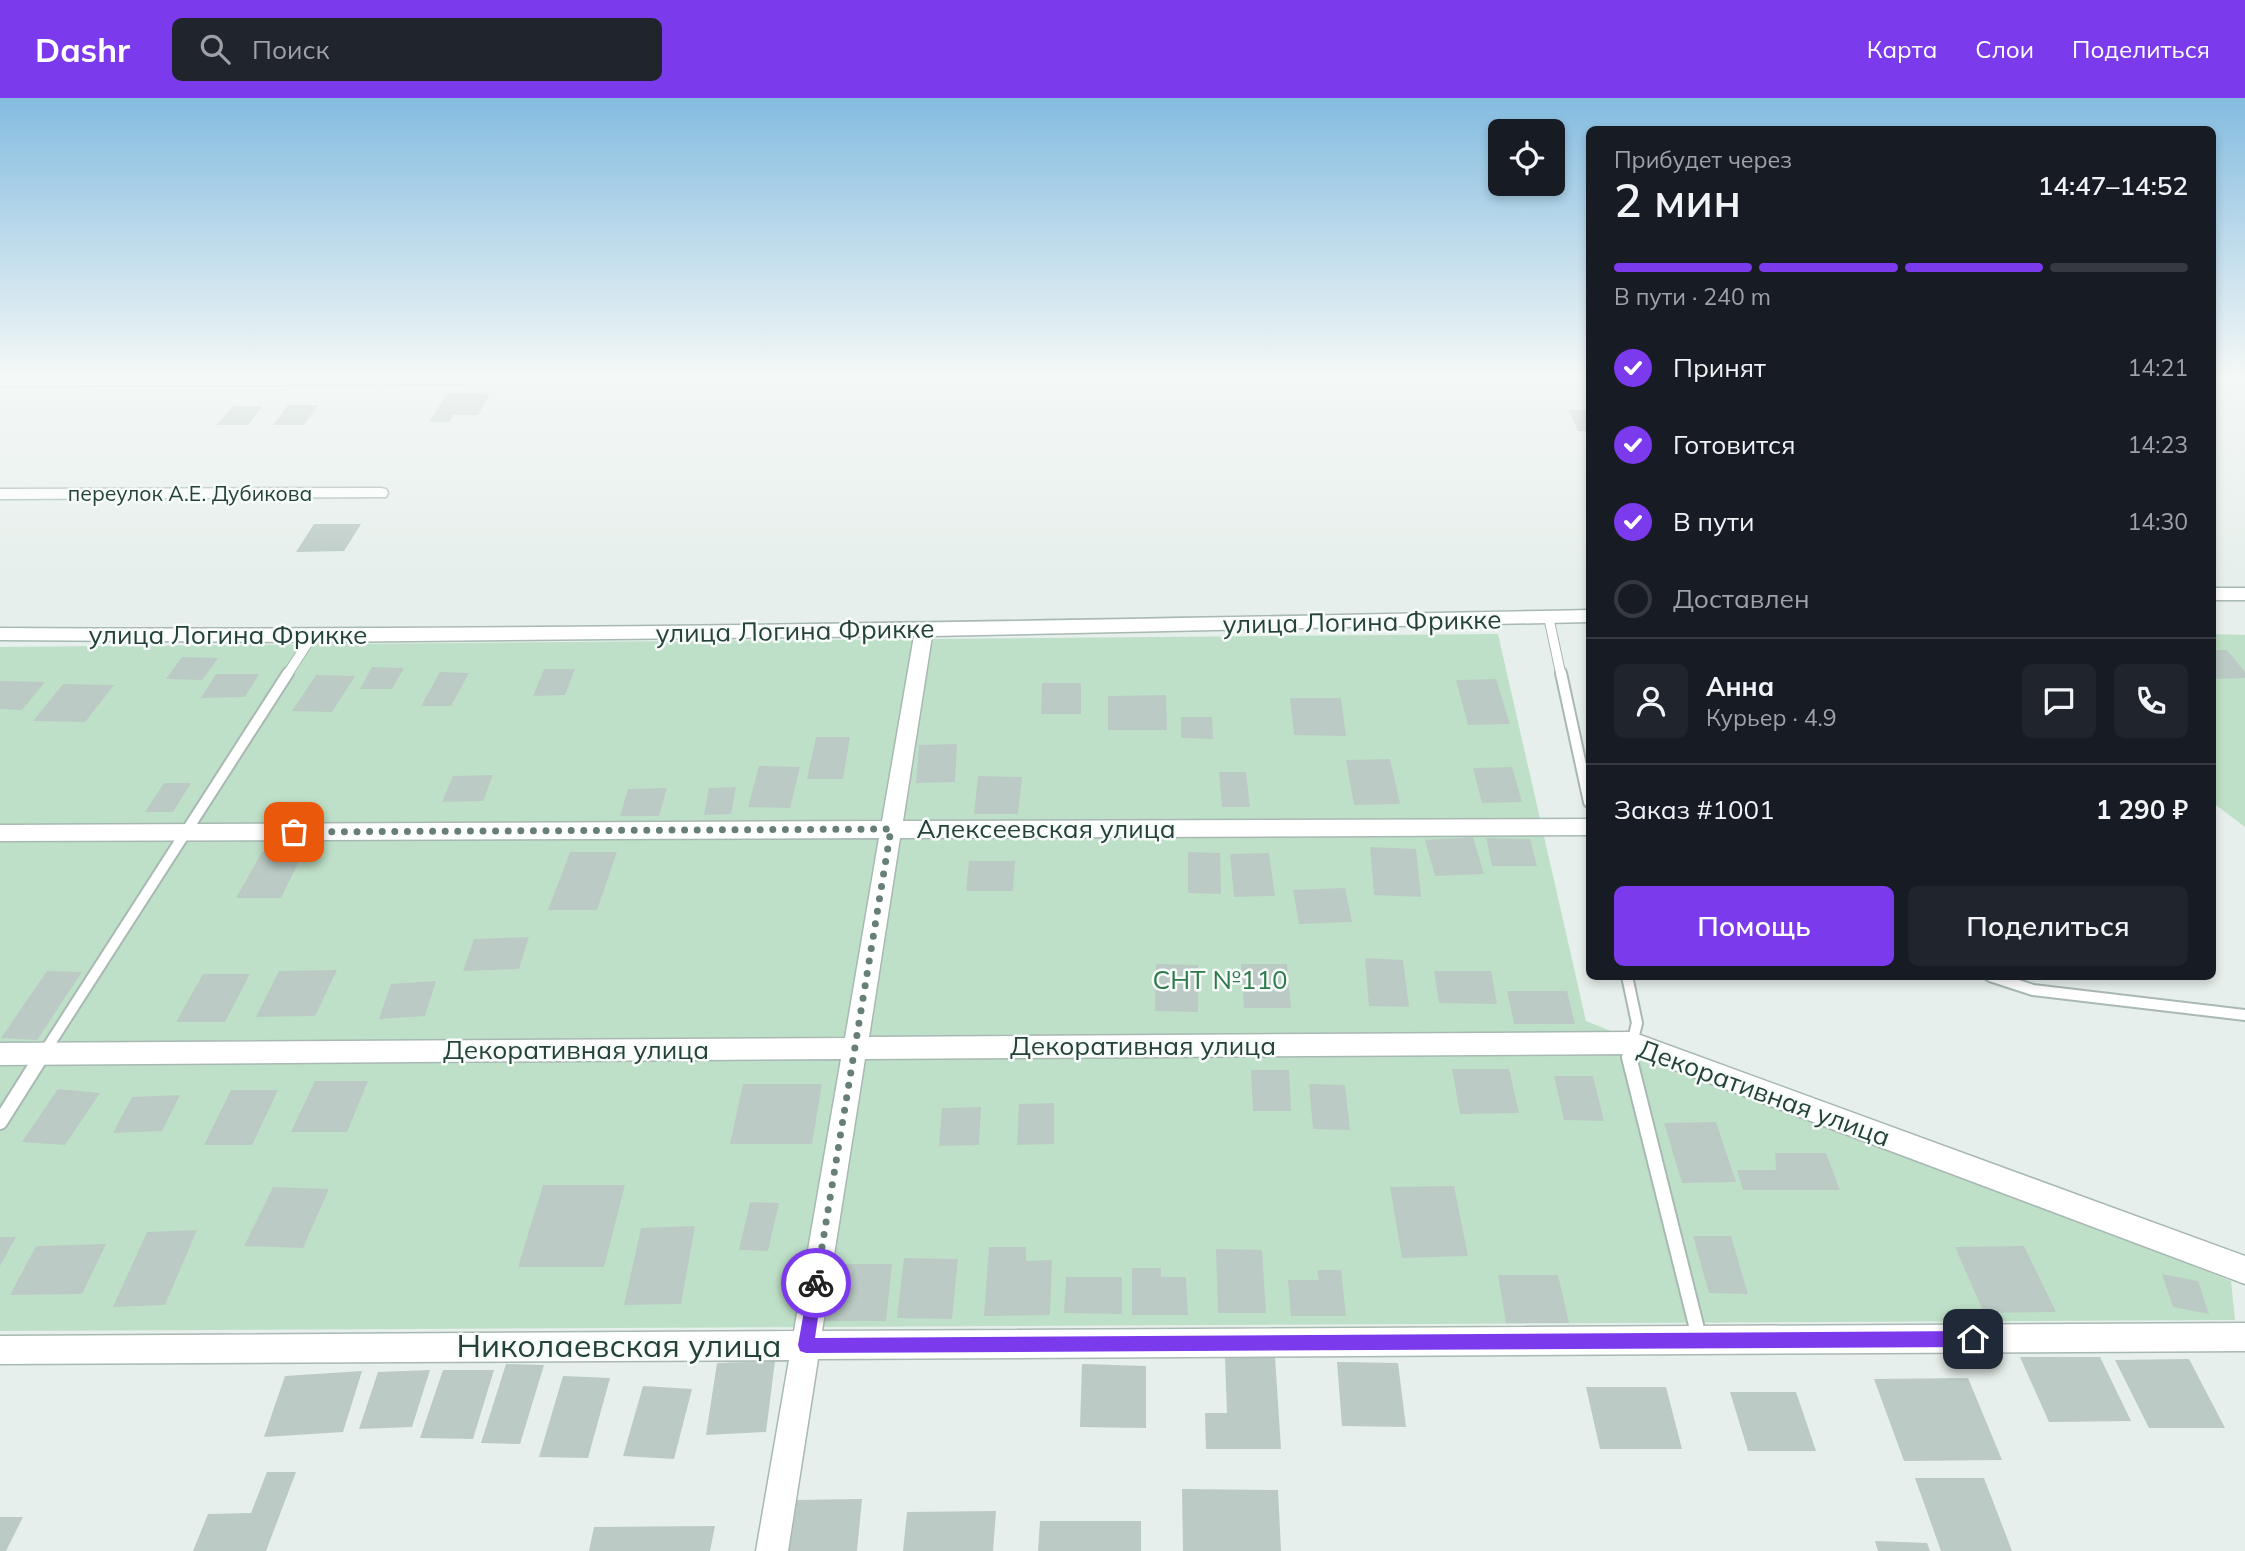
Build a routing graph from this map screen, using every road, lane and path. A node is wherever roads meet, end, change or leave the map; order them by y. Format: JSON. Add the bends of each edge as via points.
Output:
{"nodes":[{"id":1,"x":380,"y":493,"type":"dead end"},
{"id":2,"x":0,"y":494,"type":"edge"},
{"id":3,"x":2216,"y":594,"type":"edge"},
{"id":4,"x":2245,"y":594,"type":"edge"},
{"id":5,"x":1586,"y":616,"type":"edge"},
{"id":6,"x":1549,"y":619,"type":"junction"},
{"id":7,"x":924,"y":629,"type":"junction"},
{"id":8,"x":0,"y":634,"type":"edge"},
{"id":9,"x":312,"y":636,"type":"junction"},
{"id":10,"x":1586,"y":788,"type":"edge"},
{"id":11,"x":1586,"y":827,"type":"edge"},
{"id":12,"x":891,"y":829,"type":"junction"},
{"id":13,"x":186,"y":832,"type":"junction"},
{"id":14,"x":0,"y":833,"type":"edge"},
{"id":15,"x":1628,"y":980,"type":"edge"},
{"id":16,"x":2002,"y":980,"type":"edge"},
{"id":17,"x":2245,"y":1014,"type":"edge"},
{"id":18,"x":1632,"y":1044,"type":"junction"},
{"id":19,"x":855,"y":1048,"type":"junction"},
{"id":20,"x":0,"y":1054,"type":"edge"},
{"id":21,"x":43,"y":1054,"type":"junction"},
{"id":22,"x":0,"y":1122,"type":"edge"},
{"id":23,"x":2245,"y":1270,"type":"edge"},
{"id":24,"x":2245,"y":1337,"type":"edge"},
{"id":25,"x":1700,"y":1341,"type":"junction"},
{"id":26,"x":806,"y":1345,"type":"junction"},
{"id":27,"x":0,"y":1350,"type":"edge"},
{"id":28,"x":772,"y":1551,"type":"edge"}],
"edges":[{"from":1,"to":2,"type":"street","name":"переулок А.Е. Дубикова"},
{"from":3,"to":4,"type":"street"},
{"from":5,"to":6,"type":"street","name":"улица Логина Фрикке"},
{"from":6,"to":7,"type":"street","name":"улица Логина Фрикке"},
{"from":6,"to":10,"type":"lane"},
{"from":7,"to":9,"type":"street","name":"улица Логина Фрикке"},
{"from":7,"to":12,"type":"street"},
{"from":8,"to":9,"type":"street","name":"улица Логина Фрикке"},
{"from":9,"to":13,"type":"lane"},
{"from":11,"to":12,"type":"street","name":"Алексеевская улица"},
{"from":12,"to":13,"type":"street","name":"Алексеевская улица"},
{"from":12,"to":19,"type":"street"},
{"from":13,"to":14,"type":"street","name":"Алексеевская улица"},
{"from":13,"to":21,"type":"lane"},
{"from":15,"to":18,"type":"lane","via":[[1637,1023]]},
{"from":16,"to":17,"type":"lane","via":[[2033,990]]},
{"from":18,"to":19,"type":"street","name":"Декоративная улица"},
{"from":18,"to":23,"type":"street","name":"Декоративная улица"},
{"from":18,"to":25,"type":"lane","via":[[1628,1061]]},
{"from":19,"to":21,"type":"street","name":"Декоративная улица"},
{"from":19,"to":26,"type":"street"},
{"from":20,"to":21,"type":"street","name":"Декоративная улица"},
{"from":21,"to":22,"type":"lane"},
{"from":24,"to":25,"type":"street","name":"Николаевская улица"},
{"from":25,"to":26,"type":"street","name":"Николаевская улица"},
{"from":26,"to":27,"type":"street","name":"Николаевская улица"},
{"from":26,"to":28,"type":"street"}]}
